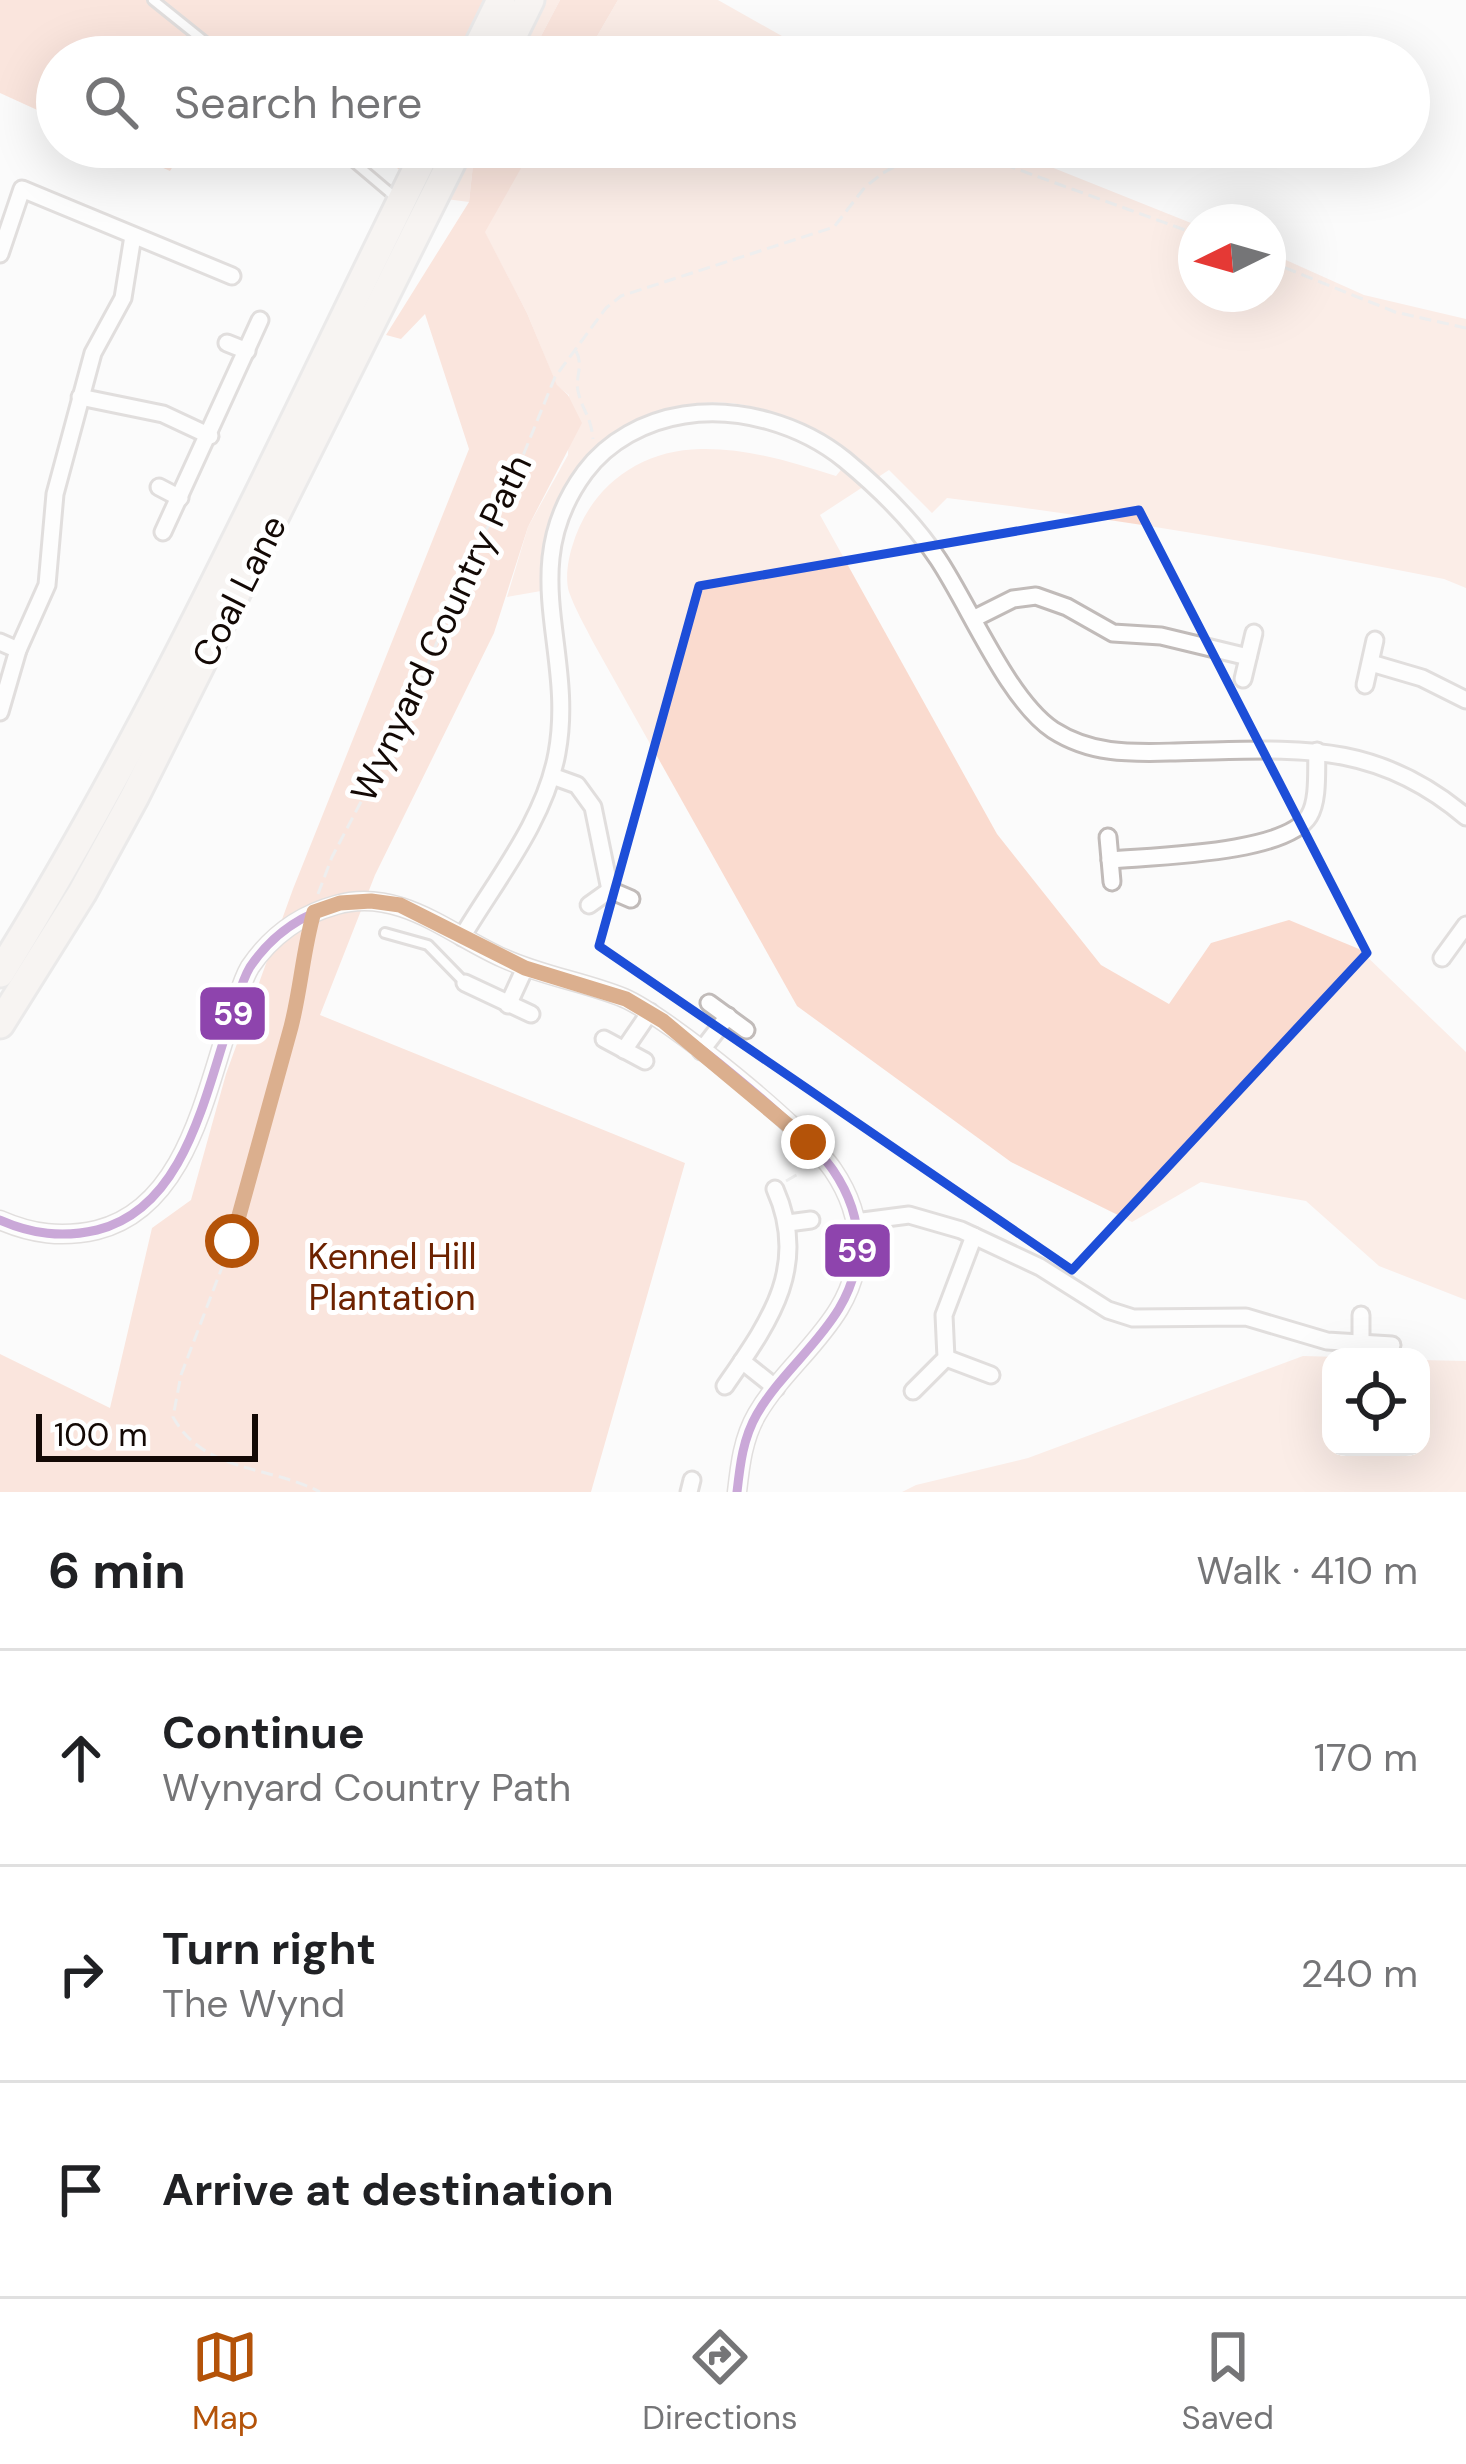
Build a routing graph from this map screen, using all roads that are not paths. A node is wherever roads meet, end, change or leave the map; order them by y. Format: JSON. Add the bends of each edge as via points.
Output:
{"nodes":[{"id":1,"x":153,"y":0,"type":"edge"},
{"id":2,"x":501,"y":0,"type":"edge"},
{"id":3,"x":530,"y":0,"type":"edge"},
{"id":4,"x":198,"y":36,"type":"edge"},
{"id":5,"x":483,"y":36,"type":"edge"},
{"id":6,"x":512,"y":36,"type":"edge"},
{"id":7,"x":361,"y":168,"type":"edge"},
{"id":8,"x":418,"y":168,"type":"edge"},
{"id":9,"x":449,"y":168,"type":"edge"},
{"id":10,"x":401,"y":202,"type":"junction"},
{"id":11,"x":133,"y":236,"type":"junction"},
{"id":12,"x":0,"y":254,"type":"edge"},
{"id":13,"x":232,"y":276,"type":"dead end"},
{"id":14,"x":260,"y":320,"type":"dead end"},
{"id":15,"x":227,"y":343,"type":"dead end"},
{"id":16,"x":247,"y":351,"type":"junction"},
{"id":17,"x":80,"y":397,"type":"junction"},
{"id":18,"x":210,"y":436,"type":"junction"},
{"id":19,"x":159,"y":488,"type":"dead end"},
{"id":20,"x":180,"y":498,"type":"junction"},
{"id":21,"x":163,"y":532,"type":"dead end"},
{"id":22,"x":974,"y":618,"type":"junction"},
{"id":23,"x":1254,"y":633,"type":"dead end"},
{"id":24,"x":1375,"y":640,"type":"dead end"},
{"id":25,"x":0,"y":642,"type":"edge"},
{"id":26,"x":18,"y":650,"type":"junction"},
{"id":27,"x":1248,"y":657,"type":"junction"},
{"id":28,"x":1371,"y":663,"type":"junction"},
{"id":29,"x":1243,"y":679,"type":"dead end"},
{"id":30,"x":1365,"y":686,"type":"dead end"},
{"id":31,"x":1466,"y":700,"type":"edge"},
{"id":32,"x":0,"y":712,"type":"edge"},
{"id":33,"x":1318,"y":751,"type":"junction"},
{"id":34,"x":551,"y":776,"type":"junction"},
{"id":35,"x":1466,"y":817,"type":"edge"},
{"id":36,"x":1108,"y":836,"type":"dead end"},
{"id":37,"x":1110,"y":860,"type":"junction"},
{"id":38,"x":1112,"y":882,"type":"dead end"},
{"id":39,"x":610,"y":890,"type":"junction"},
{"id":40,"x":631,"y":899,"type":"dead end"},
{"id":41,"x":589,"y":905,"type":"dead end"},
{"id":42,"x":1466,"y":925,"type":"edge"},
{"id":43,"x":385,"y":933,"type":"dead end"},
{"id":44,"x":461,"y":937,"type":"junction"},
{"id":45,"x":1461,"y":944,"type":"edge"},
{"id":46,"x":1442,"y":958,"type":"dead end"},
{"id":47,"x":525,"y":968,"type":"junction"},
{"id":48,"x":0,"y":973,"type":"edge"},
{"id":49,"x":465,"y":983,"type":"joint"},
{"id":50,"x":710,"y":1003,"type":"dead end"},
{"id":51,"x":508,"y":1005,"type":"junction"},
{"id":52,"x":650,"y":1012,"type":"junction"},
{"id":53,"x":531,"y":1015,"type":"dead end"},
{"id":54,"x":728,"y":1016,"type":"junction"},
{"id":55,"x":0,"y":1024,"type":"edge"},
{"id":56,"x":746,"y":1030,"type":"dead end"},
{"id":57,"x":604,"y":1039,"type":"dead end"},
{"id":58,"x":624,"y":1049,"type":"junction"},
{"id":59,"x":701,"y":1051,"type":"junction"},
{"id":60,"x":645,"y":1061,"type":"dead end"},
{"id":61,"x":775,"y":1189,"type":"dead end"},
{"id":62,"x":0,"y":1220,"type":"edge"},
{"id":63,"x":811,"y":1220,"type":"dead end"},
{"id":64,"x":855,"y":1222,"type":"junction"},
{"id":65,"x":788,"y":1223,"type":"junction"},
{"id":66,"x":974,"y":1237,"type":"junction"},
{"id":67,"x":1361,"y":1315,"type":"dead end"},
{"id":68,"x":1361,"y":1343,"type":"junction"},
{"id":69,"x":1392,"y":1345,"type":"dead end"},
{"id":70,"x":946,"y":1358,"type":"junction"},
{"id":71,"x":742,"y":1361,"type":"junction"},
{"id":72,"x":992,"y":1375,"type":"dead end"},
{"id":73,"x":725,"y":1386,"type":"dead end"},
{"id":74,"x":776,"y":1388,"type":"junction"},
{"id":75,"x":913,"y":1391,"type":"dead end"},
{"id":76,"x":736,"y":1492,"type":"edge"}],
"edges":[{"from":1,"to":4,"type":"lane"},
{"from":2,"to":5,"type":"highway"},
{"from":3,"to":6,"type":"highway"},
{"from":7,"to":10,"type":"lane"},
{"from":8,"to":10,"type":"highway","name":"Coal Lane"},
{"from":9,"to":55,"type":"highway","name":"Coal Lane","via":[[135,796]]},
{"from":10,"to":48,"type":"highway","name":"Coal Lane","via":[[147,713]]},
{"from":11,"to":12,"type":"street","via":[[22,189]]},
{"from":11,"to":13,"type":"street"},
{"from":11,"to":17,"type":"street","via":[[123,298]]},
{"from":14,"to":16,"type":"street"},
{"from":15,"to":16,"type":"street"},
{"from":16,"to":18,"type":"street"},
{"from":17,"to":18,"type":"street","via":[[163,414]]},
{"from":17,"to":26,"type":"street","via":[[50,517],[47,584]]},
{"from":18,"to":20,"type":"street"},
{"from":19,"to":20,"type":"street"},
{"from":20,"to":21,"type":"street"},
{"from":22,"to":27,"type":"street","via":[[1036,596],[1113,633]]},
{"from":22,"to":33,"type":"street","via":[[1023,703],[1090,748]]},
{"from":22,"to":34,"type":"street","via":[[916,529],[841,457],[761,418],[691,414],[648,424],[597,458],[571,491],[549,553],[561,707]]},
{"from":23,"to":27,"type":"street"},
{"from":24,"to":28,"type":"street"},
{"from":25,"to":26,"type":"street"},
{"from":26,"to":32,"type":"street"},
{"from":27,"to":29,"type":"street"},
{"from":28,"to":30,"type":"street"},
{"from":28,"to":31,"type":"street"},
{"from":33,"to":35,"type":"street","via":[[1400,772]]},
{"from":33,"to":37,"type":"street","via":[[1312,809],[1301,824],[1251,847]]},
{"from":34,"to":39,"type":"street","via":[[577,785],[593,807]]},
{"from":34,"to":44,"type":"street"},
{"from":36,"to":37,"type":"street"},
{"from":37,"to":38,"type":"street"},
{"from":39,"to":40,"type":"street"},
{"from":39,"to":41,"type":"street"},
{"from":42,"to":45,"type":"street"},
{"from":43,"to":49,"type":"lane","via":[[428,945]]},
{"from":44,"to":47,"type":"street"},
{"from":44,"to":62,"type":"street","via":[[400,905],[356,902],[314,912],[279,933],[248,970],[181,1159],[158,1192],[134,1214],[78,1234],[49,1235]]},
{"from":45,"to":46,"type":"street"},
{"from":47,"to":51,"type":"street"},
{"from":47,"to":52,"type":"street"},
{"from":49,"to":51,"type":"street"},
{"from":50,"to":54,"type":"street"},
{"from":51,"to":53,"type":"street"},
{"from":52,"to":58,"type":"street"},
{"from":52,"to":59,"type":"street"},
{"from":54,"to":56,"type":"street"},
{"from":54,"to":59,"type":"street"},
{"from":57,"to":58,"type":"street"},
{"from":58,"to":60,"type":"street"},
{"from":59,"to":64,"type":"street","via":[[822,1155],[848,1194]]},
{"from":61,"to":65,"type":"street"},
{"from":63,"to":65,"type":"street"},
{"from":64,"to":66,"type":"street","via":[[909,1215]]},
{"from":64,"to":74,"type":"street","via":[[856,1263],[839,1312]]},
{"from":65,"to":71,"type":"street","via":[[783,1287]]},
{"from":66,"to":68,"type":"street","via":[[1133,1318],[1246,1317]]},
{"from":66,"to":70,"type":"street","via":[[944,1315]]},
{"from":67,"to":68,"type":"street"},
{"from":68,"to":69,"type":"street"},
{"from":70,"to":72,"type":"street"},
{"from":70,"to":75,"type":"street"},
{"from":71,"to":73,"type":"street"},
{"from":71,"to":74,"type":"street"},
{"from":74,"to":76,"type":"street","via":[[745,1442]]}]}
